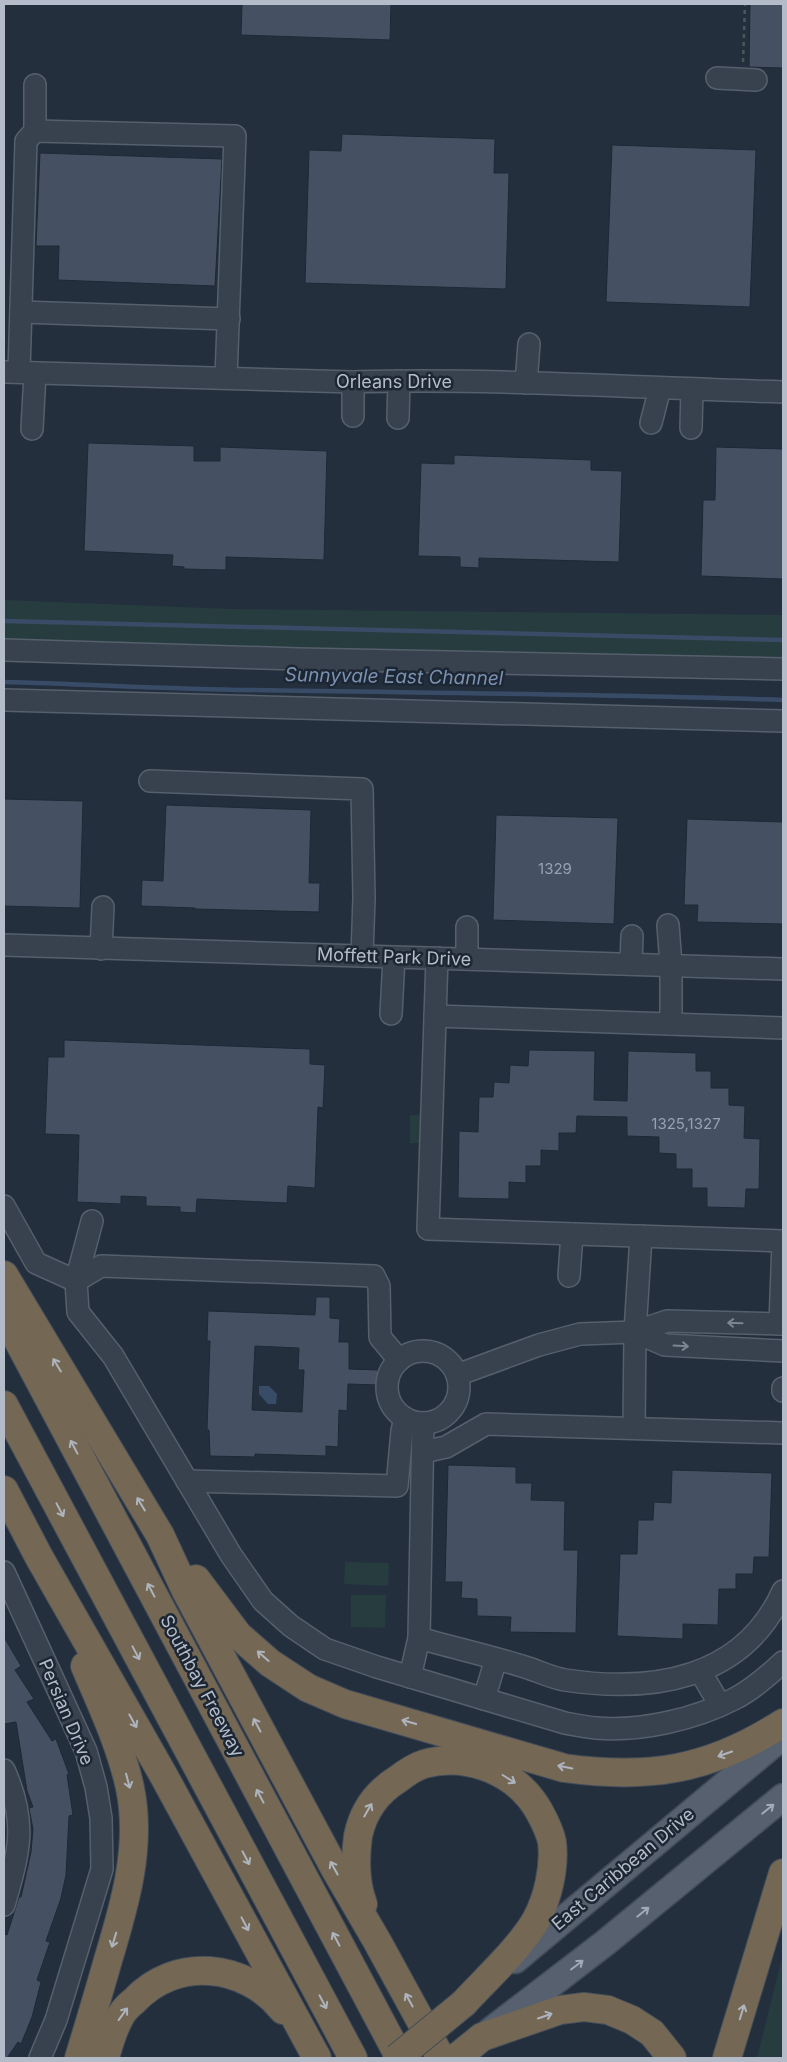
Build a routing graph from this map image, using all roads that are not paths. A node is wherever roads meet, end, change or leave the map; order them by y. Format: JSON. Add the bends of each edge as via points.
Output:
{"nodes":[{"id":1,"x":717,"y":78,"type":"dead end"},
{"id":2,"x":749,"y":79,"type":"road end"},
{"id":3,"x":35,"y":85,"type":"dead end"},
{"id":4,"x":36,"y":131,"type":"junction"},
{"id":5,"x":21,"y":312,"type":"junction"},
{"id":6,"x":228,"y":319,"type":"junction"},
{"id":7,"x":529,"y":344,"type":"dead end"},
{"id":8,"x":19,"y":372,"type":"edge"},
{"id":9,"x":226,"y":378,"type":"junction"},
{"id":10,"x":399,"y":381,"type":"junction"},
{"id":11,"x":353,"y":382,"type":"junction"},
{"id":12,"x":526,"y":383,"type":"junction"},
{"id":13,"x":660,"y":388,"type":"junction"},
{"id":14,"x":692,"y":389,"type":"junction"},
{"id":15,"x":783,"y":392,"type":"edge"},
{"id":16,"x":353,"y":416,"type":"dead end"},
{"id":17,"x":398,"y":418,"type":"dead end"},
{"id":18,"x":651,"y":423,"type":"dead end"},
{"id":19,"x":691,"y":428,"type":"dead end"},
{"id":20,"x":32,"y":429,"type":"dead end"},
{"id":21,"x":4,"y":650,"type":"edge"},
{"id":22,"x":783,"y":669,"type":"edge"},
{"id":23,"x":4,"y":700,"type":"edge"},
{"id":24,"x":783,"y":721,"type":"edge"},
{"id":25,"x":150,"y":781,"type":"dead end"},
{"id":26,"x":103,"y":908,"type":"dead end"},
{"id":27,"x":668,"y":925,"type":"dead end"},
{"id":28,"x":467,"y":927,"type":"dead end"},
{"id":29,"x":632,"y":936,"type":"dead end"},
{"id":30,"x":4,"y":946,"type":"edge"},
{"id":31,"x":101,"y":949,"type":"junction"},
{"id":32,"x":362,"y":956,"type":"junction"},
{"id":33,"x":394,"y":957,"type":"junction"},
{"id":34,"x":437,"y":958,"type":"junction"},
{"id":35,"x":467,"y":959,"type":"junction"},
{"id":36,"x":631,"y":964,"type":"junction"},
{"id":37,"x":671,"y":965,"type":"junction"},
{"id":38,"x":783,"y":969,"type":"edge"},
{"id":39,"x":391,"y":1014,"type":"dead end"},
{"id":40,"x":434,"y":1016,"type":"junction"},
{"id":41,"x":671,"y":1024,"type":"junction"},
{"id":42,"x":783,"y":1028,"type":"edge"},
{"id":43,"x":4,"y":1206,"type":"edge"},
{"id":44,"x":92,"y":1221,"type":"dead end"},
{"id":45,"x":572,"y":1234,"type":"junction"},
{"id":46,"x":641,"y":1236,"type":"junction"},
{"id":47,"x":783,"y":1242,"type":"edge"},
{"id":48,"x":4,"y":1275,"type":"edge"},
{"id":49,"x":569,"y":1276,"type":"dead end"},
{"id":50,"x":76,"y":1281,"type":"junction"},
{"id":51,"x":4,"y":1314,"type":"edge"},
{"id":52,"x":782,"y":1324,"type":"edge"},
{"id":53,"x":635,"y":1332,"type":"junction"},
{"id":54,"x":783,"y":1351,"type":"edge"},
{"id":55,"x":399,"y":1360,"type":"junction"},
{"id":56,"x":457,"y":1375,"type":"junction"},
{"id":57,"x":4,"y":1405,"type":"edge"},
{"id":58,"x":414,"y":1420,"type":"junction"},
{"id":59,"x":634,"y":1428,"type":"junction"},
{"id":60,"x":783,"y":1433,"type":"edge"},
{"id":61,"x":423,"y":1452,"type":"junction"},
{"id":62,"x":187,"y":1481,"type":"junction"},
{"id":63,"x":4,"y":1490,"type":"edge"},
{"id":64,"x":160,"y":1535,"type":"junction"},
{"id":65,"x":39,"y":1557,"type":"junction"},
{"id":66,"x":4,"y":1572,"type":"edge"},
{"id":67,"x":783,"y":1591,"type":"edge"},
{"id":68,"x":419,"y":1638,"type":"junction"},
{"id":69,"x":496,"y":1659,"type":"junction"},
{"id":70,"x":783,"y":1662,"type":"edge"},
{"id":71,"x":700,"y":1670,"type":"junction"},
{"id":72,"x":410,"y":1677,"type":"junction"},
{"id":73,"x":484,"y":1699,"type":"junction"},
{"id":74,"x":720,"y":1706,"type":"junction"},
{"id":75,"x":783,"y":1723,"type":"edge"},
{"id":76,"x":783,"y":1736,"type":"edge"},
{"id":77,"x":4,"y":1770,"type":"edge"},
{"id":78,"x":783,"y":1797,"type":"edge"},
{"id":79,"x":783,"y":1873,"type":"edge"},
{"id":80,"x":4,"y":1905,"type":"edge"},
{"id":81,"x":376,"y":1940,"type":"junction"},
{"id":82,"x":464,"y":2003,"type":"junction"},
{"id":83,"x":482,"y":2037,"type":"junction"},
{"id":84,"x":314,"y":2052,"type":"edge"},
{"id":85,"x":40,"y":2058,"type":"edge"},
{"id":86,"x":79,"y":2058,"type":"edge"},
{"id":87,"x":105,"y":2058,"type":"edge"},
{"id":88,"x":353,"y":2058,"type":"edge"},
{"id":89,"x":399,"y":2058,"type":"edge"},
{"id":90,"x":441,"y":2058,"type":"edge"},
{"id":91,"x":456,"y":2058,"type":"edge"},
{"id":92,"x":672,"y":2058,"type":"edge"},
{"id":93,"x":728,"y":2058,"type":"edge"}],
"edges":[{"from":1,"to":2,"type":"street"},
{"from":3,"to":4,"type":"street"},
{"from":4,"to":5,"type":"street","via":[[26,140]]},
{"from":4,"to":6,"type":"street","via":[[235,136]]},
{"from":5,"to":6,"type":"street"},
{"from":5,"to":8,"type":"street"},
{"from":6,"to":9,"type":"street"},
{"from":7,"to":12,"type":"street"},
{"from":8,"to":9,"type":"street","name":"Orleans Drive"},
{"from":8,"to":20,"type":"street"},
{"from":9,"to":11,"type":"street","name":"Orleans Drive"},
{"from":10,"to":11,"type":"street","name":"Orleans Drive"},
{"from":10,"to":12,"type":"street","name":"Orleans Drive"},
{"from":10,"to":17,"type":"street"},
{"from":11,"to":16,"type":"street"},
{"from":12,"to":13,"type":"street","name":"Orleans Drive"},
{"from":13,"to":14,"type":"street","name":"Orleans Drive"},
{"from":13,"to":18,"type":"street"},
{"from":14,"to":15,"type":"street","name":"Orleans Drive"},
{"from":14,"to":19,"type":"street"},
{"from":21,"to":22,"type":"street"},
{"from":23,"to":24,"type":"street"},
{"from":25,"to":32,"type":"street","via":[[362,789]]},
{"from":26,"to":31,"type":"street"},
{"from":27,"to":37,"type":"street"},
{"from":28,"to":35,"type":"street"},
{"from":29,"to":36,"type":"street"},
{"from":30,"to":31,"type":"street","name":"Moffett Park Drive"},
{"from":31,"to":32,"type":"street","name":"Moffett Park Drive"},
{"from":32,"to":33,"type":"street","name":"Moffett Park Drive"},
{"from":33,"to":34,"type":"street","name":"Moffett Park Drive"},
{"from":33,"to":39,"type":"street"},
{"from":34,"to":35,"type":"street","name":"Moffett Park Drive"},
{"from":34,"to":40,"type":"street"},
{"from":35,"to":36,"type":"street","name":"Moffett Park Drive"},
{"from":36,"to":37,"type":"street","name":"Moffett Park Drive"},
{"from":37,"to":38,"type":"street","name":"Moffett Park Drive"},
{"from":37,"to":41,"type":"street"},
{"from":40,"to":41,"type":"street"},
{"from":40,"to":45,"type":"street","via":[[428,1229]]},
{"from":41,"to":42,"type":"street"},
{"from":43,"to":50,"type":"street","via":[[36,1262]]},
{"from":44,"to":50,"type":"street"},
{"from":45,"to":46,"type":"street"},
{"from":45,"to":49,"type":"street"},
{"from":46,"to":47,"type":"street"},
{"from":46,"to":53,"type":"street"},
{"from":47,"to":52,"type":"street"},
{"from":64,"to":48,"type":"highway","one_way":true},
{"from":50,"to":55,"type":"street","via":[[101,1266],[374,1276],[380,1286],[380,1337]]},
{"from":50,"to":62,"type":"street","via":[[78,1312],[113,1356]]},
{"from":89,"to":51,"type":"highway","name":"Southbay Freeway","one_way":true},
{"from":52,"to":53,"type":"street","one_way":true,"via":[[667,1321]]},
{"from":53,"to":54,"type":"street","one_way":true,"via":[[665,1345]]},
{"from":53,"to":56,"type":"street","via":[[580,1334],[538,1345]]},
{"from":53,"to":59,"type":"street"},
{"from":55,"to":56,"type":"street","via":[[408,1353],[432,1351],[447,1360]]},
{"from":55,"to":58,"type":"street","via":[[392,1369],[387,1390],[396,1411]]},
{"from":56,"to":58,"type":"street","via":[[458,1397],[453,1408],[434,1421]]},
{"from":57,"to":88,"type":"highway","one_way":true},
{"from":58,"to":61,"type":"street"},
{"from":58,"to":62,"type":"street","via":[[402,1431],[397,1486]]},
{"from":59,"to":60,"type":"street"},
{"from":59,"to":61,"type":"street","via":[[486,1424],[446,1447]]},
{"from":61,"to":68,"type":"street"},
{"from":62,"to":72,"type":"street","via":[[263,1601],[291,1626],[325,1649]]},
{"from":63,"to":65,"type":"highway"},
{"from":75,"to":64,"type":"highway","one_way":true,"via":[[734,1750],[698,1763],[642,1773],[601,1773],[564,1768],[345,1704],[308,1688],[270,1663],[238,1635]]},
{"from":81,"to":64,"type":"highway","one_way":true,"via":[[200,1617]]},
{"from":65,"to":84,"type":"highway","one_way":true,"via":[[165,1778]]},
{"from":65,"to":86,"type":"highway","one_way":true,"via":[[121,1756],[130,1788],[134,1822],[133,1862],[125,1903]]},
{"from":66,"to":85,"type":"street","name":"Persian Drive","via":[[86,1751],[101,1818],[102,1869],[56,2020]]},
{"from":67,"to":71,"type":"street","via":[[761,1626],[740,1649]]},
{"from":68,"to":69,"type":"street"},
{"from":68,"to":72,"type":"street"},
{"from":69,"to":71,"type":"street","via":[[563,1680],[616,1686],[646,1685]]},
{"from":69,"to":73,"type":"street"},
{"from":70,"to":74,"type":"street","via":[[736,1699]]},
{"from":71,"to":74,"type":"street"},
{"from":72,"to":73,"type":"street"},
{"from":73,"to":74,"type":"street","via":[[565,1723],[597,1728],[666,1723]]},
{"from":76,"to":82,"type":"main road","name":"East Caribbean Drive"},
{"from":77,"to":80,"type":"street","via":[[12,1788],[20,1828],[18,1856]]},
{"from":83,"to":78,"type":"main road","one_way":true,"via":[[605,1943]]},
{"from":93,"to":79,"type":"highway","one_way":true},
{"from":81,"to":82,"type":"highway","one_way":true,"via":[[360,1896],[356,1869],[360,1826],[380,1791],[412,1769],[438,1762],[485,1766],[517,1784],[536,1805],[552,1842],[547,1892],[536,1920],[519,1943]]},
{"from":90,"to":81,"type":"highway","one_way":true},
{"from":82,"to":89,"type":"highway","bridge":true},
{"from":83,"to":91,"type":"highway"},
{"from":83,"to":92,"type":"highway","one_way":true,"via":[[560,2010],[584,2007],[608,2010],[632,2020],[652,2033]]},
{"from":87,"to":84,"type":"highway","one_way":true,"via":[[110,2036],[122,2013],[143,1991],[164,1977],[186,1971],[234,1975],[257,1986],[276,2002]]}]}
